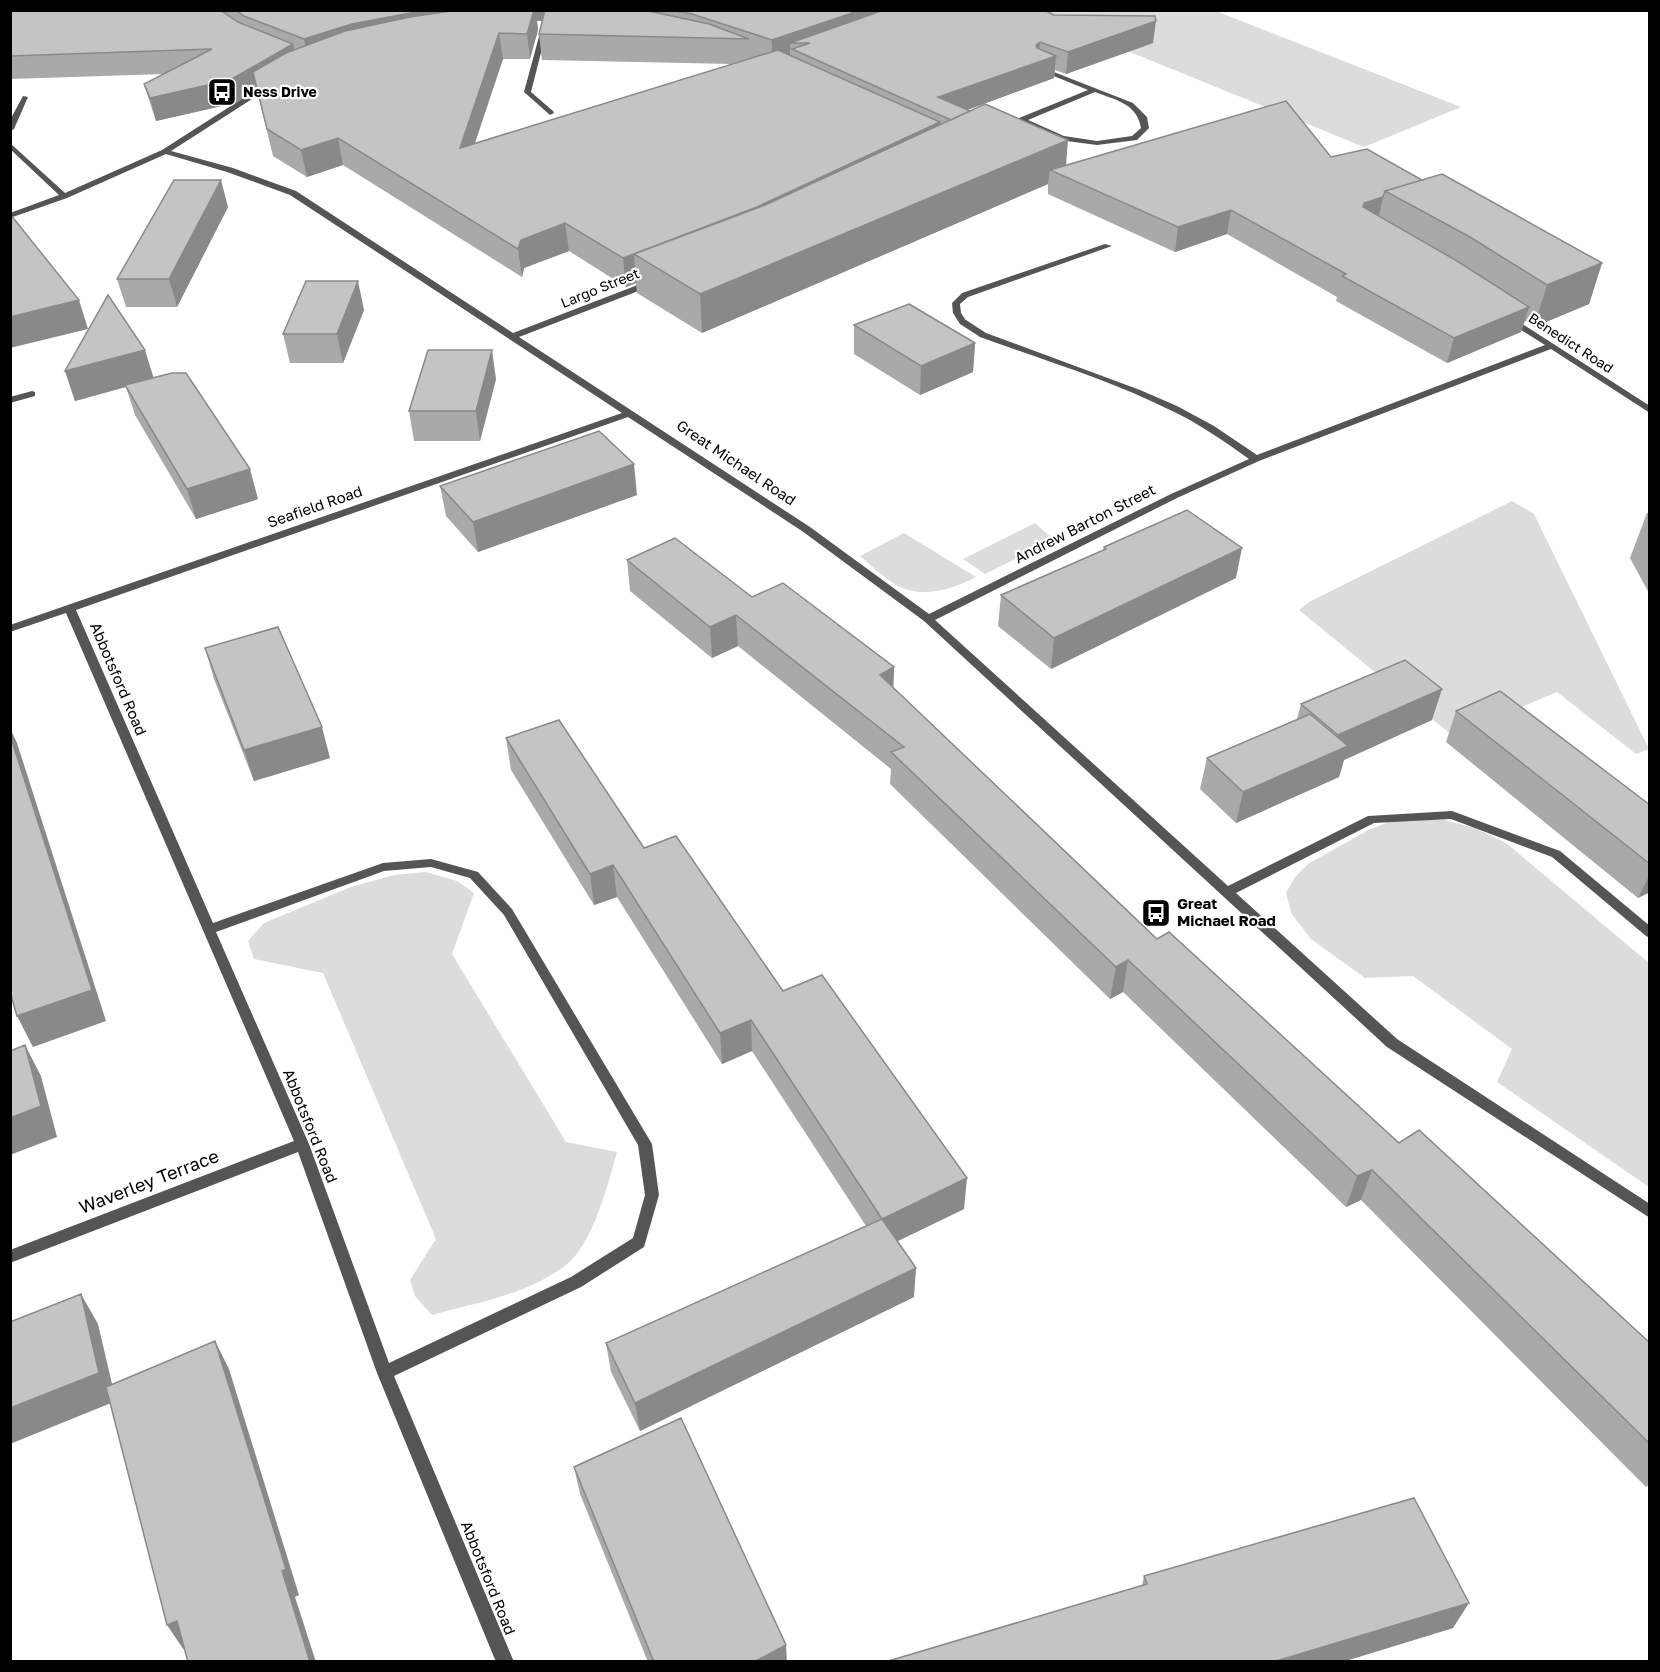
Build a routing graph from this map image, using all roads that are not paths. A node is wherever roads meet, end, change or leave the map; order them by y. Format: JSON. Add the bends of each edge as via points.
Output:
{"nodes":[{"id":1,"x":534,"y":25,"type":"edge"},
{"id":2,"x":545,"y":25,"type":"junction"},
{"id":3,"x":555,"y":25,"type":"edge"},
{"id":4,"x":1039,"y":68,"type":"edge"},
{"id":5,"x":279,"y":81,"type":"edge"},
{"id":6,"x":1094,"y":90,"type":"junction"},
{"id":7,"x":26,"y":97,"type":"dead end"},
{"id":8,"x":550,"y":113,"type":"dead end"},
{"id":9,"x":1022,"y":120,"type":"junction"},
{"id":10,"x":1002,"y":128,"type":"edge"},
{"id":11,"x":10,"y":129,"type":"edge"},
{"id":12,"x":10,"y":145,"type":"edge"},
{"id":13,"x":165,"y":152,"type":"junction"},
{"id":14,"x":64,"y":196,"type":"junction"},
{"id":15,"x":10,"y":216,"type":"edge"},
{"id":16,"x":1108,"y":246,"type":"dead end"},
{"id":17,"x":664,"y":277,"type":"edge"},
{"id":18,"x":1503,"y":314,"type":"edge"},
{"id":19,"x":512,"y":337,"type":"junction"},
{"id":20,"x":1551,"y":346,"type":"junction"},
{"id":21,"x":32,"y":394,"type":"dead end"},
{"id":22,"x":10,"y":400,"type":"edge"},
{"id":23,"x":1650,"y":410,"type":"edge"},
{"id":24,"x":630,"y":412,"type":"junction"},
{"id":25,"x":1256,"y":459,"type":"junction"},
{"id":26,"x":70,"y":609,"type":"junction"},
{"id":27,"x":928,"y":619,"type":"junction"},
{"id":28,"x":10,"y":629,"type":"edge"},
{"id":29,"x":1228,"y":892,"type":"junction"},
{"id":30,"x":208,"y":930,"type":"junction"},
{"id":31,"x":1650,"y":933,"type":"edge"},
{"id":32,"x":302,"y":1144,"type":"junction"},
{"id":33,"x":1650,"y":1212,"type":"edge"},
{"id":34,"x":10,"y":1257,"type":"edge"},
{"id":35,"x":385,"y":1373,"type":"junction"},
{"id":36,"x":505,"y":1662,"type":"edge"}],
"edges":[{"from":1,"to":2,"type":"street"},
{"from":2,"to":3,"type":"street"},
{"from":2,"to":8,"type":"street","via":[[527,92]]},
{"from":4,"to":6,"type":"street"},
{"from":5,"to":13,"type":"street"},
{"from":6,"to":9,"type":"street"},
{"from":6,"to":9,"type":"street","via":[[1131,104],[1143,117],[1145,128],[1134,138],[1097,143],[1062,138]]},
{"from":7,"to":11,"type":"street"},
{"from":9,"to":10,"type":"street"},
{"from":12,"to":14,"type":"street"},
{"from":13,"to":14,"type":"street"},
{"from":13,"to":19,"type":"street","name":"Great Michael Road","via":[[230,170],[293,194]]},
{"from":14,"to":15,"type":"street"},
{"from":16,"to":25,"type":"street","via":[[965,295],[956,303],[957,313],[983,335],[1174,408]]},
{"from":17,"to":19,"type":"street","name":"Largo Street"},
{"from":18,"to":20,"type":"street","name":"Benedict Road"},
{"from":19,"to":24,"type":"street","name":"Great Michael Road"},
{"from":20,"to":23,"type":"street","name":"Benedict Road"},
{"from":20,"to":25,"type":"street","name":"Andrew Barton Street"},
{"from":21,"to":22,"type":"street"},
{"from":24,"to":26,"type":"street","name":"Seafield Road"},
{"from":24,"to":27,"type":"street","name":"Great Michael Road","via":[[806,529]]},
{"from":25,"to":27,"type":"street","name":"Andrew Barton Street"},
{"from":26,"to":28,"type":"street","name":"Seafield Road"},
{"from":26,"to":30,"type":"street","name":"Abbotsford Road"},
{"from":27,"to":29,"type":"street","name":"Great Michael Road"},
{"from":29,"to":31,"type":"street","via":[[1372,819],[1452,815],[1556,854]]},
{"from":29,"to":33,"type":"street","name":"Great Michael Road","via":[[1392,1043]]},
{"from":30,"to":32,"type":"street","name":"Abbotsford Road"},
{"from":30,"to":35,"type":"street","via":[[383,867],[431,863],[474,875],[508,912],[645,1144],[652,1195],[639,1242],[576,1282]]},
{"from":32,"to":34,"type":"street","name":"Waverley Terrace"},
{"from":32,"to":35,"type":"street","name":"Abbotsford Road"},
{"from":35,"to":36,"type":"street","name":"Abbotsford Road"}]}
